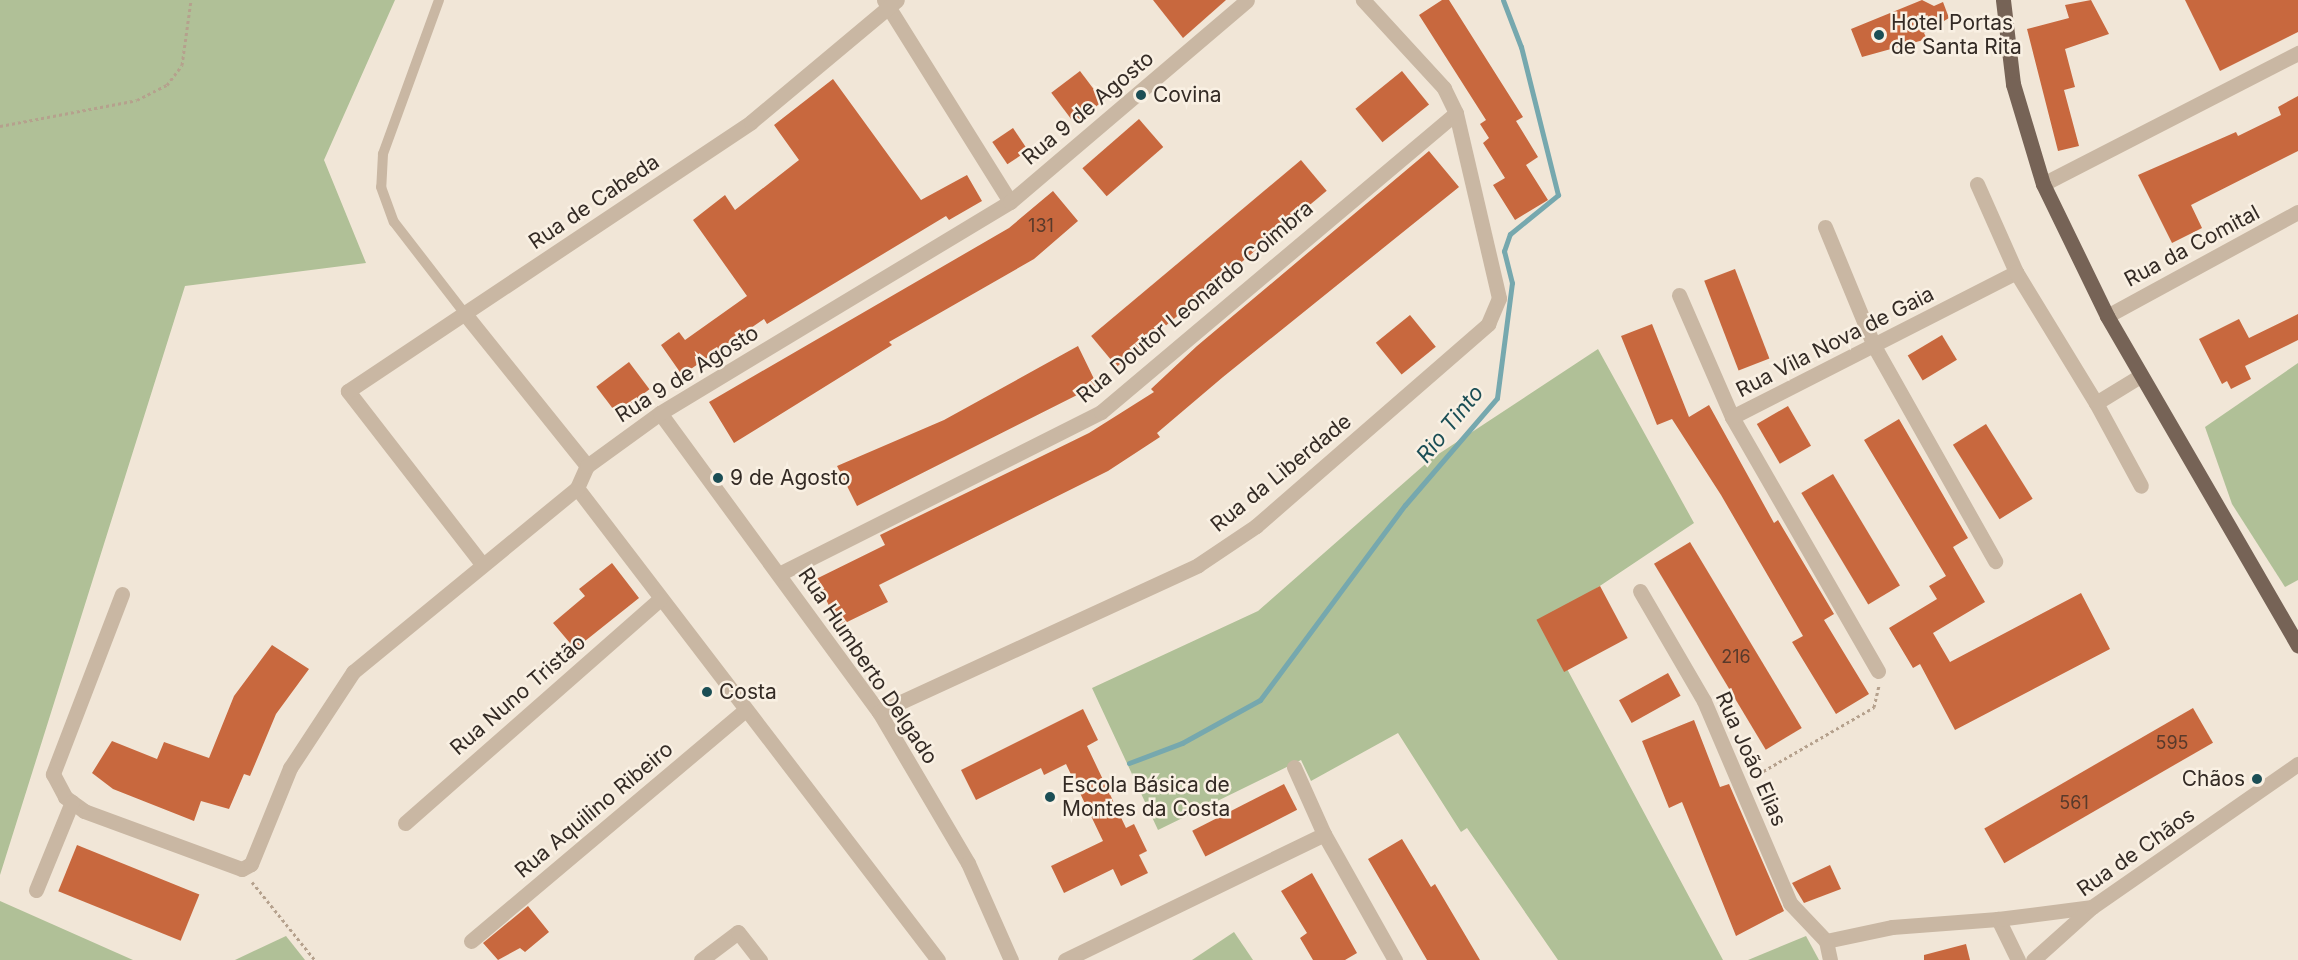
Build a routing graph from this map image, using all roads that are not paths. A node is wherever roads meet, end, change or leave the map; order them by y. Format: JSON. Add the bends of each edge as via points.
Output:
{"nodes":[{"id":1,"x":439,"y":0,"type":"edge"},
{"id":2,"x":1247,"y":0,"type":"edge"},
{"id":3,"x":1363,"y":0,"type":"edge"},
{"id":4,"x":2003,"y":0,"type":"edge"},
{"id":5,"x":889,"y":2,"type":"edge"},
{"id":6,"x":2298,"y":53,"type":"edge"},
{"id":7,"x":1456,"y":113,"type":"junction"},
{"id":8,"x":1977,"y":184,"type":"dead end"},
{"id":9,"x":2043,"y":184,"type":"junction"},
{"id":10,"x":1010,"y":202,"type":"junction"},
{"id":11,"x":2298,"y":212,"type":"edge"},
{"id":12,"x":1825,"y":227,"type":"dead end"},
{"id":13,"x":2016,"y":272,"type":"junction"},
{"id":14,"x":1679,"y":295,"type":"dead end"},
{"id":15,"x":465,"y":314,"type":"junction"},
{"id":16,"x":2107,"y":316,"type":"junction"},
{"id":17,"x":1874,"y":346,"type":"junction"},
{"id":18,"x":2140,"y":376,"type":"junction"},
{"id":19,"x":2096,"y":403,"type":"junction"},
{"id":20,"x":660,"y":413,"type":"junction"},
{"id":21,"x":1732,"y":417,"type":"junction"},
{"id":22,"x":586,"y":466,"type":"junction"},
{"id":23,"x":2140,"y":486,"type":"dead end"},
{"id":24,"x":577,"y":488,"type":"junction"},
{"id":25,"x":1995,"y":561,"type":"dead end"},
{"id":26,"x":482,"y":564,"type":"junction"},
{"id":27,"x":781,"y":573,"type":"junction"},
{"id":28,"x":1640,"y":591,"type":"dead end"},
{"id":29,"x":122,"y":594,"type":"dead end"},
{"id":30,"x":660,"y":599,"type":"junction"},
{"id":31,"x":2298,"y":646,"type":"edge"},
{"id":32,"x":1878,"y":671,"type":"road end"},
{"id":33,"x":744,"y":711,"type":"junction"},
{"id":34,"x":879,"y":712,"type":"junction"},
{"id":35,"x":2298,"y":764,"type":"edge"},
{"id":36,"x":1294,"y":767,"type":"dead end"},
{"id":37,"x":72,"y":802,"type":"junction"},
{"id":38,"x":405,"y":823,"type":"dead end"},
{"id":39,"x":1324,"y":834,"type":"junction"},
{"id":40,"x":36,"y":890,"type":"dead end"},
{"id":41,"x":2092,"y":906,"type":"junction"},
{"id":42,"x":1998,"y":919,"type":"junction"},
{"id":43,"x":471,"y":941,"type":"dead end"},
{"id":44,"x":1826,"y":941,"type":"junction"},
{"id":45,"x":700,"y":960,"type":"edge"},
{"id":46,"x":760,"y":960,"type":"edge"},
{"id":47,"x":938,"y":960,"type":"edge"},
{"id":48,"x":1011,"y":960,"type":"edge"},
{"id":49,"x":1065,"y":960,"type":"edge"},
{"id":50,"x":1395,"y":960,"type":"edge"},
{"id":51,"x":1830,"y":960,"type":"edge"},
{"id":52,"x":2018,"y":960,"type":"edge"},
{"id":53,"x":2033,"y":960,"type":"edge"}],
"edges":[{"from":1,"to":15,"type":"lane","via":[[383,154],[381,187],[394,222]]},
{"from":2,"to":10,"type":"street","name":"Rua 9 de Agosto"},
{"from":3,"to":7,"type":"street","name":"Rua da Liberdade","via":[[1444,88]]},
{"from":4,"to":9,"type":"main road","via":[[2013,84]]},
{"from":5,"to":10,"type":"street"},
{"from":5,"to":15,"type":"street","name":"Rua de Cabeda","via":[[751,122]]},
{"from":6,"to":9,"type":"street"},
{"from":7,"to":27,"type":"street","name":"Rua Doutor Leonardo Coimbra","via":[[1101,412]]},
{"from":7,"to":34,"type":"street","name":"Rua da Liberdade","via":[[1499,298],[1488,324],[1256,526],[1198,565]]},
{"from":8,"to":13,"type":"street"},
{"from":9,"to":16,"type":"main road"},
{"from":10,"to":20,"type":"street","name":"Rua 9 de Agosto"},
{"from":11,"to":16,"type":"street","name":"Rua da Comital"},
{"from":12,"to":17,"type":"street"},
{"from":13,"to":17,"type":"street","name":"Rua Vila Nova de Gaia"},
{"from":13,"to":19,"type":"street"},
{"from":14,"to":21,"type":"street"},
{"from":15,"to":22,"type":"street"},
{"from":15,"to":26,"type":"street","name":"Rua de Cabeda","via":[[348,392]]},
{"from":16,"to":18,"type":"main road"},
{"from":17,"to":21,"type":"street","name":"Rua Vila Nova de Gaia"},
{"from":17,"to":25,"type":"street"},
{"from":18,"to":19,"type":"street"},
{"from":18,"to":31,"type":"main road"},
{"from":19,"to":23,"type":"street"},
{"from":20,"to":22,"type":"street","name":"Rua 9 de Agosto"},
{"from":20,"to":27,"type":"street","name":"Rua Humberto Delgado"},
{"from":21,"to":32,"type":"street","name":"Rua Vila Nova de Gaia"},
{"from":22,"to":24,"type":"street"},
{"from":24,"to":26,"type":"street"},
{"from":24,"to":30,"type":"street"},
{"from":26,"to":37,"type":"street","via":[[353,672],[290,768],[251,864],[242,869]]},
{"from":27,"to":34,"type":"street","name":"Rua Humberto Delgado"},
{"from":28,"to":44,"type":"street","name":"Rua João Elias","via":[[1704,701],[1790,903]]},
{"from":29,"to":37,"type":"street","via":[[53,774]]},
{"from":30,"to":33,"type":"street"},
{"from":30,"to":38,"type":"street","name":"Rua Nuno Tristão"},
{"from":33,"to":43,"type":"street","name":"Rua Aquilino Ribeiro"},
{"from":33,"to":47,"type":"street"},
{"from":34,"to":48,"type":"street","name":"Rua Humberto Delgado","via":[[968,863]]},
{"from":35,"to":41,"type":"street","name":"Rua de Chãos"},
{"from":36,"to":39,"type":"street"},
{"from":37,"to":40,"type":"street"},
{"from":39,"to":49,"type":"street"},
{"from":39,"to":50,"type":"street"},
{"from":41,"to":42,"type":"street"},
{"from":41,"to":53,"type":"street","name":"Rua de Chãos"},
{"from":42,"to":44,"type":"street","via":[[1892,927]]},
{"from":42,"to":52,"type":"street"},
{"from":44,"to":51,"type":"street"},
{"from":45,"to":46,"type":"street","via":[[738,932]]}]}
